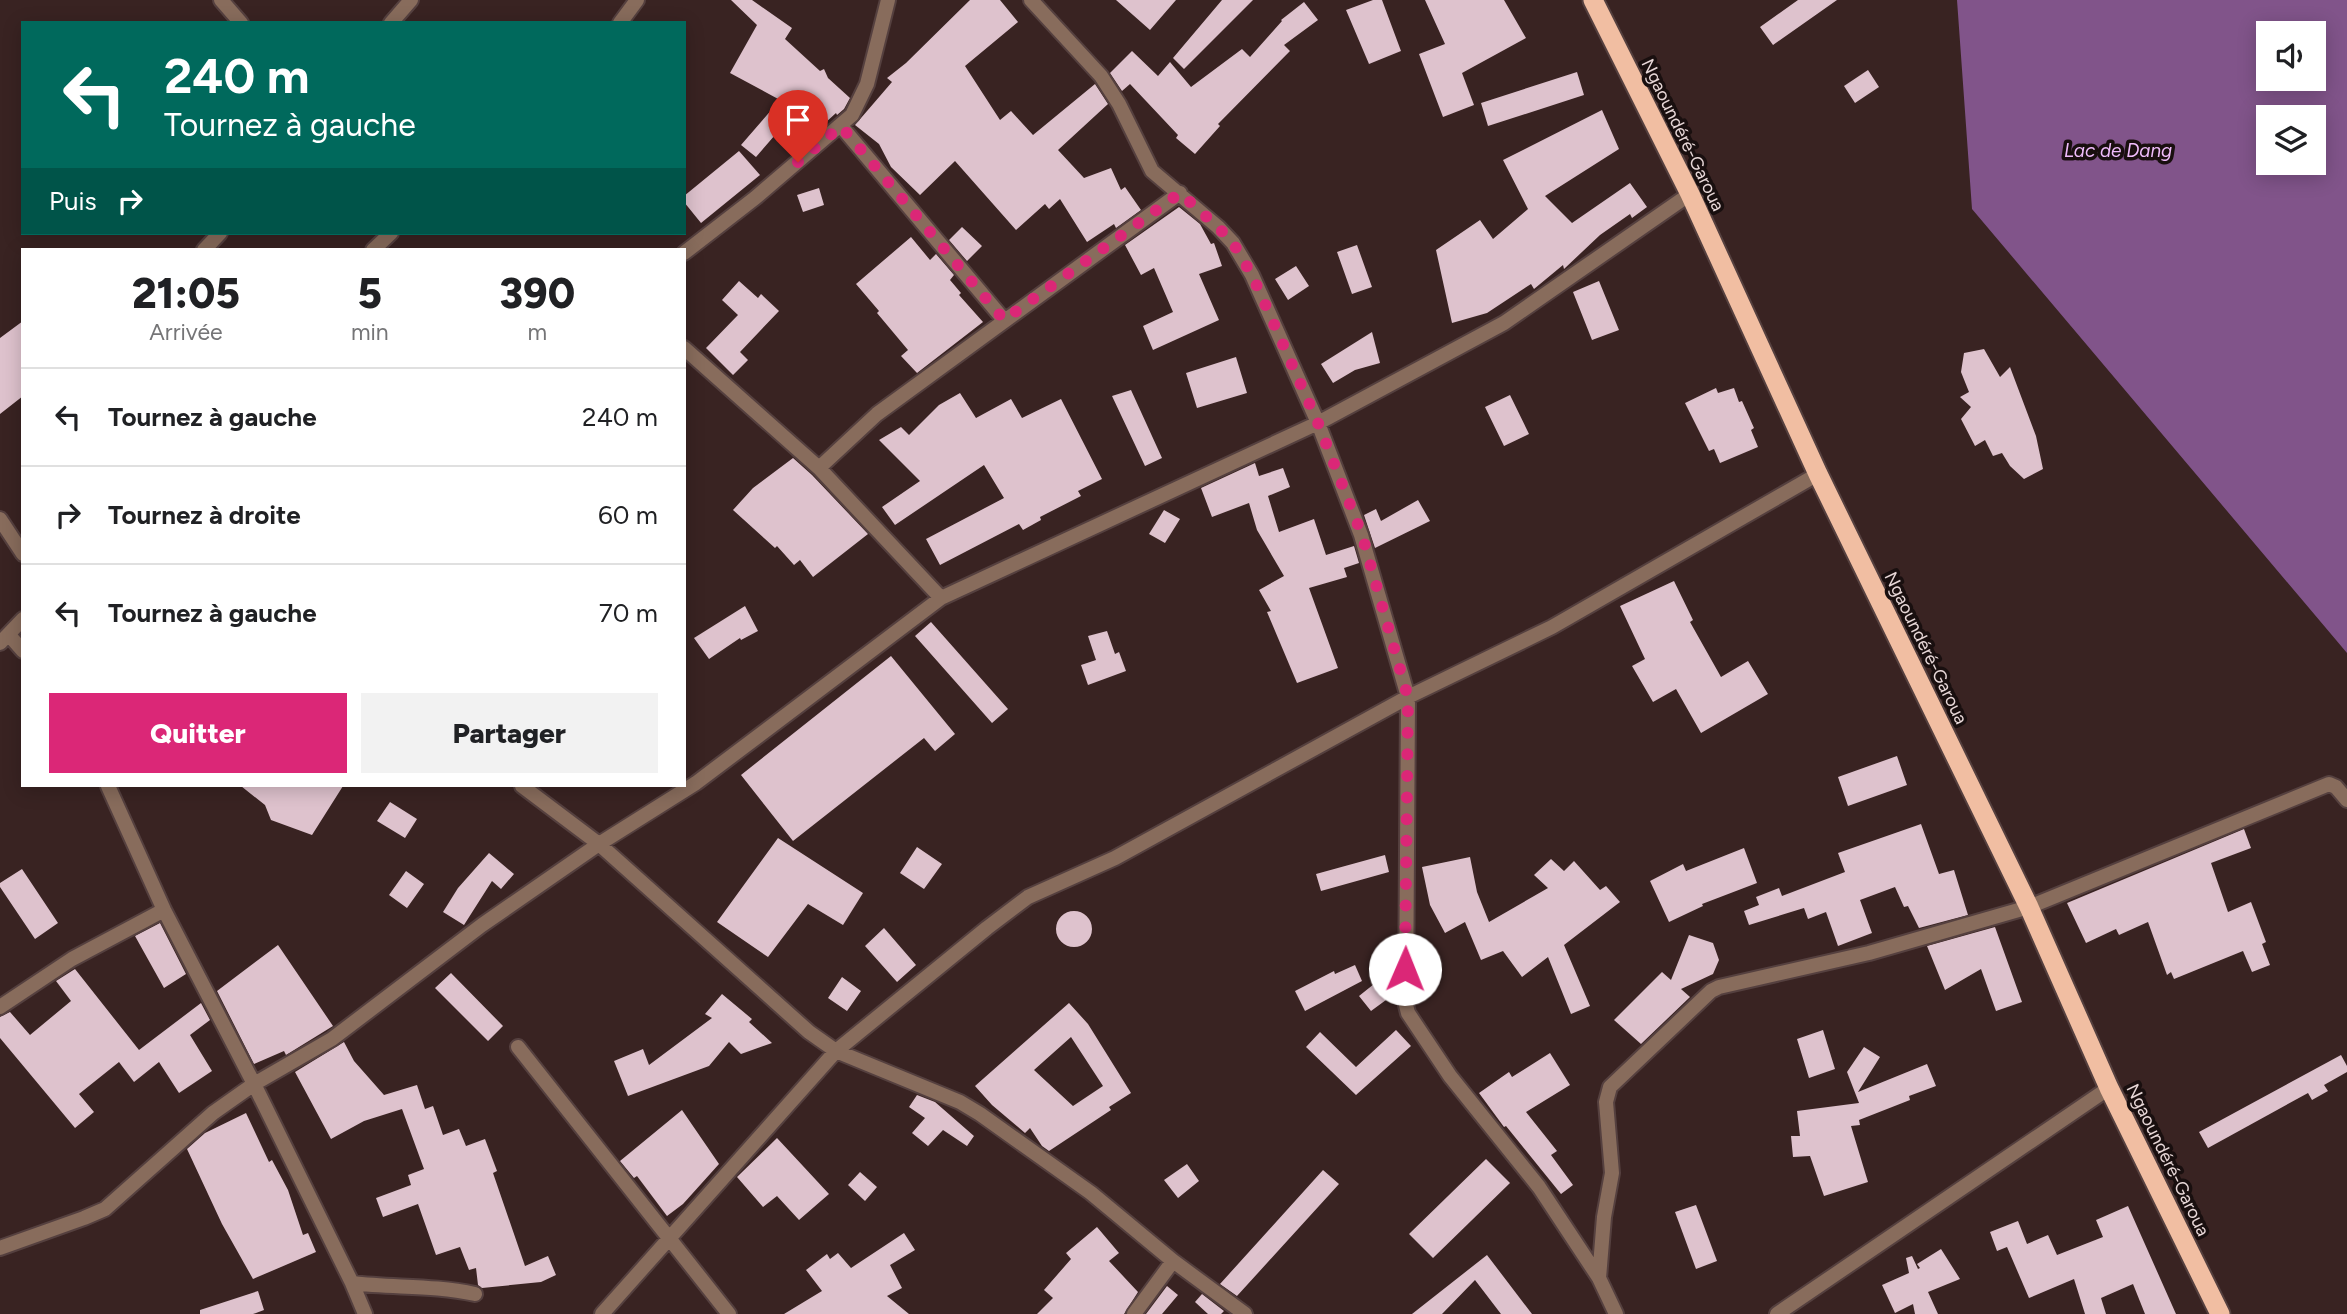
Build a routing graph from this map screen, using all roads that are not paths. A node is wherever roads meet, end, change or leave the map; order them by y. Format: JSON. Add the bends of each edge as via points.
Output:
{"nodes":[{"id":1,"x":221,"y":0,"type":"edge"},
{"id":2,"x":411,"y":0,"type":"edge"},
{"id":3,"x":638,"y":0,"type":"edge"},
{"id":4,"x":888,"y":0,"type":"edge"},
{"id":5,"x":1031,"y":0,"type":"edge"},
{"id":6,"x":1593,"y":0,"type":"edge"},
{"id":7,"x":239,"y":21,"type":"edge"},
{"id":8,"x":393,"y":21,"type":"edge"},
{"id":9,"x":622,"y":21,"type":"edge"},
{"id":10,"x":841,"y":126,"type":"junction"},
{"id":11,"x":1180,"y":193,"type":"junction"},
{"id":12,"x":1690,"y":194,"type":"junction"},
{"id":13,"x":218,"y":235,"type":"edge"},
{"id":14,"x":389,"y":235,"type":"edge"},
{"id":15,"x":206,"y":248,"type":"edge"},
{"id":16,"x":375,"y":248,"type":"edge"},
{"id":17,"x":686,"y":251,"type":"edge"},
{"id":18,"x":1004,"y":320,"type":"junction"},
{"id":19,"x":686,"y":350,"type":"edge"},
{"id":20,"x":1318,"y":423,"type":"junction"},
{"id":21,"x":819,"y":468,"type":"junction"},
{"id":22,"x":1818,"y":474,"type":"junction"},
{"id":23,"x":0,"y":519,"type":"edge"},
{"id":24,"x":21,"y":551,"type":"edge"},
{"id":25,"x":941,"y":598,"type":"junction"},
{"id":26,"x":21,"y":621,"type":"edge"},
{"id":27,"x":4,"y":639,"type":"edge"},
{"id":28,"x":21,"y":651,"type":"edge"},
{"id":29,"x":1408,"y":697,"type":"junction"},
{"id":30,"x":108,"y":787,"type":"edge"},
{"id":31,"x":523,"y":787,"type":"edge"},
{"id":32,"x":2347,"y":800,"type":"edge"},
{"id":33,"x":599,"y":844,"type":"junction"},
{"id":34,"x":2029,"y":908,"type":"junction"},
{"id":35,"x":164,"y":910,"type":"junction"},
{"id":36,"x":0,"y":1007,"type":"edge"},
{"id":37,"x":518,"y":1047,"type":"dead end"},
{"id":38,"x":836,"y":1051,"type":"junction"},
{"id":39,"x":254,"y":1084,"type":"junction"},
{"id":40,"x":2109,"y":1088,"type":"junction"},
{"id":41,"x":670,"y":1238,"type":"junction"},
{"id":42,"x":0,"y":1248,"type":"edge"},
{"id":43,"x":1173,"y":1261,"type":"junction"},
{"id":44,"x":1599,"y":1278,"type":"junction"},
{"id":45,"x":352,"y":1283,"type":"junction"},
{"id":46,"x":475,"y":1294,"type":"dead end"},
{"id":47,"x":365,"y":1314,"type":"edge"},
{"id":48,"x":602,"y":1314,"type":"edge"},
{"id":49,"x":729,"y":1314,"type":"edge"},
{"id":50,"x":1134,"y":1314,"type":"edge"},
{"id":51,"x":1245,"y":1314,"type":"edge"},
{"id":52,"x":1616,"y":1314,"type":"edge"},
{"id":53,"x":1777,"y":1314,"type":"edge"},
{"id":54,"x":2220,"y":1314,"type":"edge"}],
"edges":[{"from":1,"to":7,"type":"street"},
{"from":2,"to":8,"type":"street"},
{"from":3,"to":9,"type":"street"},
{"from":4,"to":10,"type":"street","via":[[867,84],[852,115]]},
{"from":5,"to":11,"type":"street","via":[[1101,76],[1152,170]]},
{"from":6,"to":12,"type":"highway","name":"Ngaoundéré-Garoua"},
{"from":10,"to":17,"type":"street"},
{"from":10,"to":18,"type":"street"},
{"from":11,"to":18,"type":"street"},
{"from":11,"to":20,"type":"street","via":[[1233,243],[1252,275]]},
{"from":12,"to":20,"type":"street","via":[[1504,323]]},
{"from":12,"to":22,"type":"highway","name":"Ngaoundéré-Garoua"},
{"from":13,"to":15,"type":"street"},
{"from":14,"to":16,"type":"street"},
{"from":18,"to":21,"type":"street","via":[[877,414]]},
{"from":19,"to":21,"type":"street"},
{"from":20,"to":25,"type":"street"},
{"from":20,"to":29,"type":"street","via":[[1369,557]]},
{"from":21,"to":25,"type":"street"},
{"from":22,"to":29,"type":"street","via":[[1552,627]]},
{"from":22,"to":34,"type":"highway","name":"Ngaoundéré-Garoua"},
{"from":23,"to":24,"type":"street"},
{"from":25,"to":33,"type":"street","via":[[696,783]]},
{"from":26,"to":27,"type":"street"},
{"from":27,"to":28,"type":"street"},
{"from":29,"to":38,"type":"street","via":[[1146,842],[1028,897]]},
{"from":29,"to":44,"type":"street","via":[[1408,1013],[1450,1076],[1539,1187]]},
{"from":30,"to":35,"type":"street"},
{"from":31,"to":33,"type":"street"},
{"from":32,"to":34,"type":"street","via":[[2329,784]]},
{"from":33,"to":38,"type":"street"},
{"from":33,"to":39,"type":"street","via":[[482,925],[332,1039]]},
{"from":34,"to":40,"type":"highway","name":"Ngaoundéré-Garoua"},
{"from":34,"to":44,"type":"street","via":[[1711,991],[1607,1093],[1612,1173]]},
{"from":35,"to":36,"type":"street","via":[[72,959]]},
{"from":35,"to":39,"type":"street"},
{"from":37,"to":41,"type":"street"},
{"from":38,"to":41,"type":"street"},
{"from":38,"to":43,"type":"street","via":[[960,1101],[1091,1193]]},
{"from":39,"to":42,"type":"street","via":[[213,1113],[105,1209]]},
{"from":39,"to":45,"type":"street"},
{"from":40,"to":53,"type":"street"},
{"from":40,"to":54,"type":"highway","name":"Ngaoundéré-Garoua"},
{"from":41,"to":48,"type":"street"},
{"from":41,"to":49,"type":"street"},
{"from":43,"to":50,"type":"street"},
{"from":43,"to":51,"type":"street"},
{"from":44,"to":52,"type":"street"},
{"from":45,"to":46,"type":"street","via":[[443,1287]]},
{"from":45,"to":47,"type":"street"}]}
